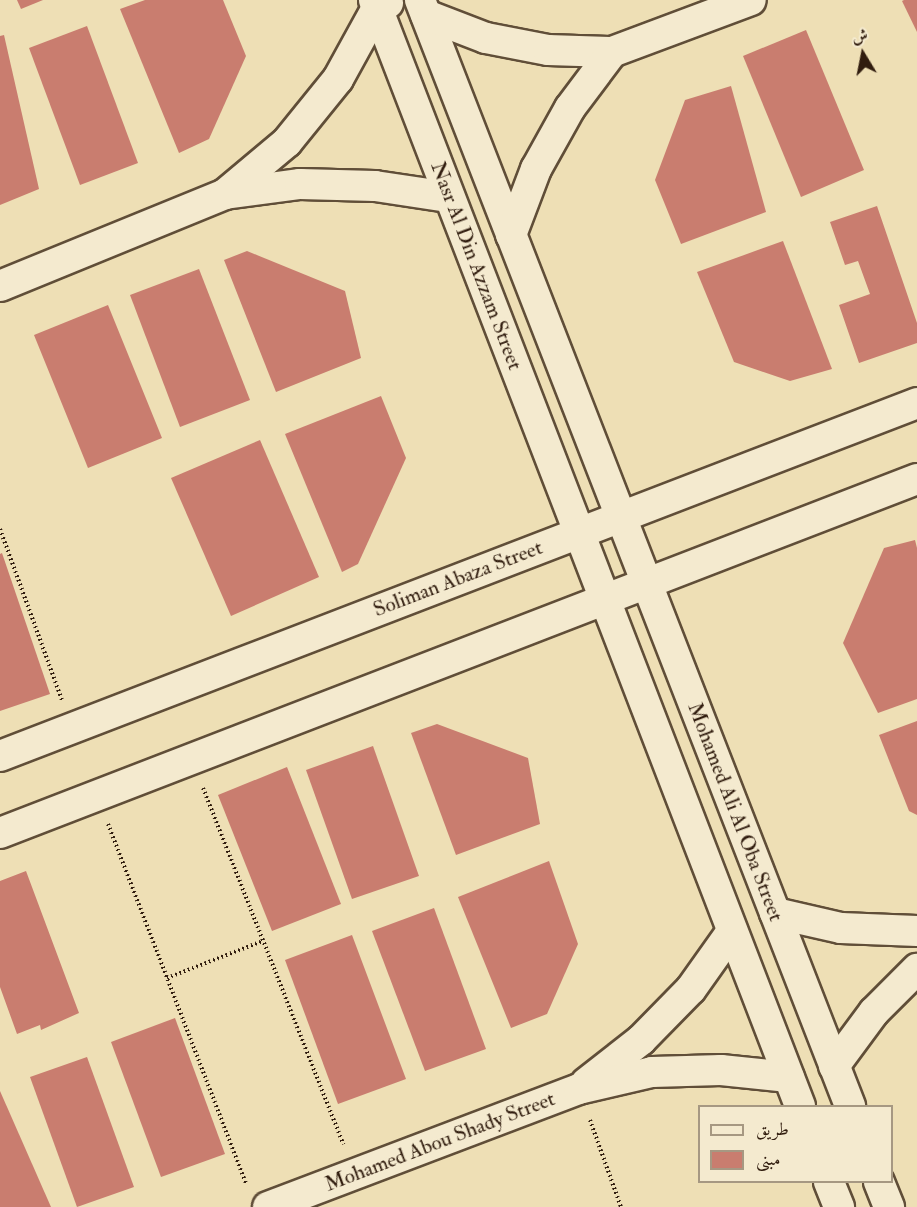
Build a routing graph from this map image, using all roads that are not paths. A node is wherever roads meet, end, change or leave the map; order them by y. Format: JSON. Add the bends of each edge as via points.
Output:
{"nodes":[{"id":1,"x":751,"y":0,"type":"edge"},
{"id":2,"x":382,"y":3,"type":"edge"},
{"id":3,"x":423,"y":8,"type":"edge"},
{"id":4,"x":612,"y":52,"type":"junction"},
{"id":5,"x":225,"y":194,"type":"junction"},
{"id":6,"x":450,"y":197,"type":"junction"},
{"id":7,"x":511,"y":235,"type":"junction"},
{"id":8,"x":0,"y":286,"type":"edge"},
{"id":9,"x":917,"y":403,"type":"edge"},
{"id":10,"x":917,"y":480,"type":"edge"},
{"id":11,"x":621,"y":517,"type":"junction"},
{"id":12,"x":579,"y":533,"type":"junction"},
{"id":13,"x":647,"y":584,"type":"junction"},
{"id":14,"x":605,"y":600,"type":"junction"},
{"id":15,"x":0,"y":756,"type":"edge"},
{"id":16,"x":0,"y":833,"type":"edge"},
{"id":17,"x":775,"y":913,"type":"junction"},
{"id":18,"x":732,"y":931,"type":"junction"},
{"id":19,"x":917,"y":931,"type":"edge"},
{"id":20,"x":917,"y":969,"type":"edge"},
{"id":21,"x":834,"y":1066,"type":"junction"},
{"id":22,"x":789,"y":1077,"type":"junction"},
{"id":23,"x":579,"y":1089,"type":"junction"},
{"id":24,"x":799,"y":1105,"type":"edge"},
{"id":25,"x":849,"y":1105,"type":"edge"},
{"id":26,"x":829,"y":1183,"type":"edge"},
{"id":27,"x":879,"y":1183,"type":"edge"},
{"id":28,"x":343,"y":1189,"type":"edge"},
{"id":29,"x":268,"y":1207,"type":"edge"},
{"id":30,"x":839,"y":1207,"type":"edge"},
{"id":31,"x":889,"y":1207,"type":"edge"}],
"edges":[{"from":1,"to":4,"type":"street"},
{"from":2,"to":5,"type":"street","via":[[338,79],[287,142]]},
{"from":2,"to":6,"type":"street","name":"Nasr Al Din Azzam Street"},
{"from":3,"to":4,"type":"street","via":[[496,40],[548,50]]},
{"from":3,"to":7,"type":"street","name":"Nasr Al Din Azzam Street"},
{"from":4,"to":7,"type":"street","via":[[570,108],[536,170]]},
{"from":5,"to":6,"type":"street","via":[[300,184],[375,186]]},
{"from":5,"to":8,"type":"street"},
{"from":6,"to":12,"type":"street","name":"Nasr Al Din Azzam Street"},
{"from":7,"to":11,"type":"street","name":"Nasr Al Din Azzam Street"},
{"from":9,"to":11,"type":"street","name":"Soliman Abaza Street"},
{"from":10,"to":13,"type":"street"},
{"from":11,"to":12,"type":"street","name":"Soliman Abaza Street"},
{"from":11,"to":13,"type":"street","name":"Mohamed Ali Al Oba Street"},
{"from":12,"to":14,"type":"street"},
{"from":12,"to":15,"type":"street","name":"Soliman Abaza Street"},
{"from":13,"to":14,"type":"street"},
{"from":13,"to":17,"type":"street","name":"Mohamed Ali Al Oba Street"},
{"from":14,"to":16,"type":"street"},
{"from":14,"to":18,"type":"street"},
{"from":17,"to":19,"type":"street","via":[[841,928]]},
{"from":17,"to":21,"type":"street","name":"Mohamed Ali Al Oba Street"},
{"from":18,"to":22,"type":"street"},
{"from":18,"to":23,"type":"street","name":"Mohamed Abou Shady Street","via":[[691,989],[641,1040]]},
{"from":20,"to":21,"type":"street","via":[[874,1012]]},
{"from":21,"to":25,"type":"street","name":"Mohamed Ali Al Oba Street"},
{"from":22,"to":23,"type":"street","name":"Mohamed Abou Shady Street","via":[[721,1070],[652,1072]]},
{"from":22,"to":24,"type":"street"},
{"from":23,"to":28,"type":"street","name":"Mohamed Abou Shady Street"},
{"from":26,"to":30,"type":"street"},
{"from":27,"to":31,"type":"street"},
{"from":28,"to":29,"type":"street","name":"Mohamed Abou Shady Street"}]}
